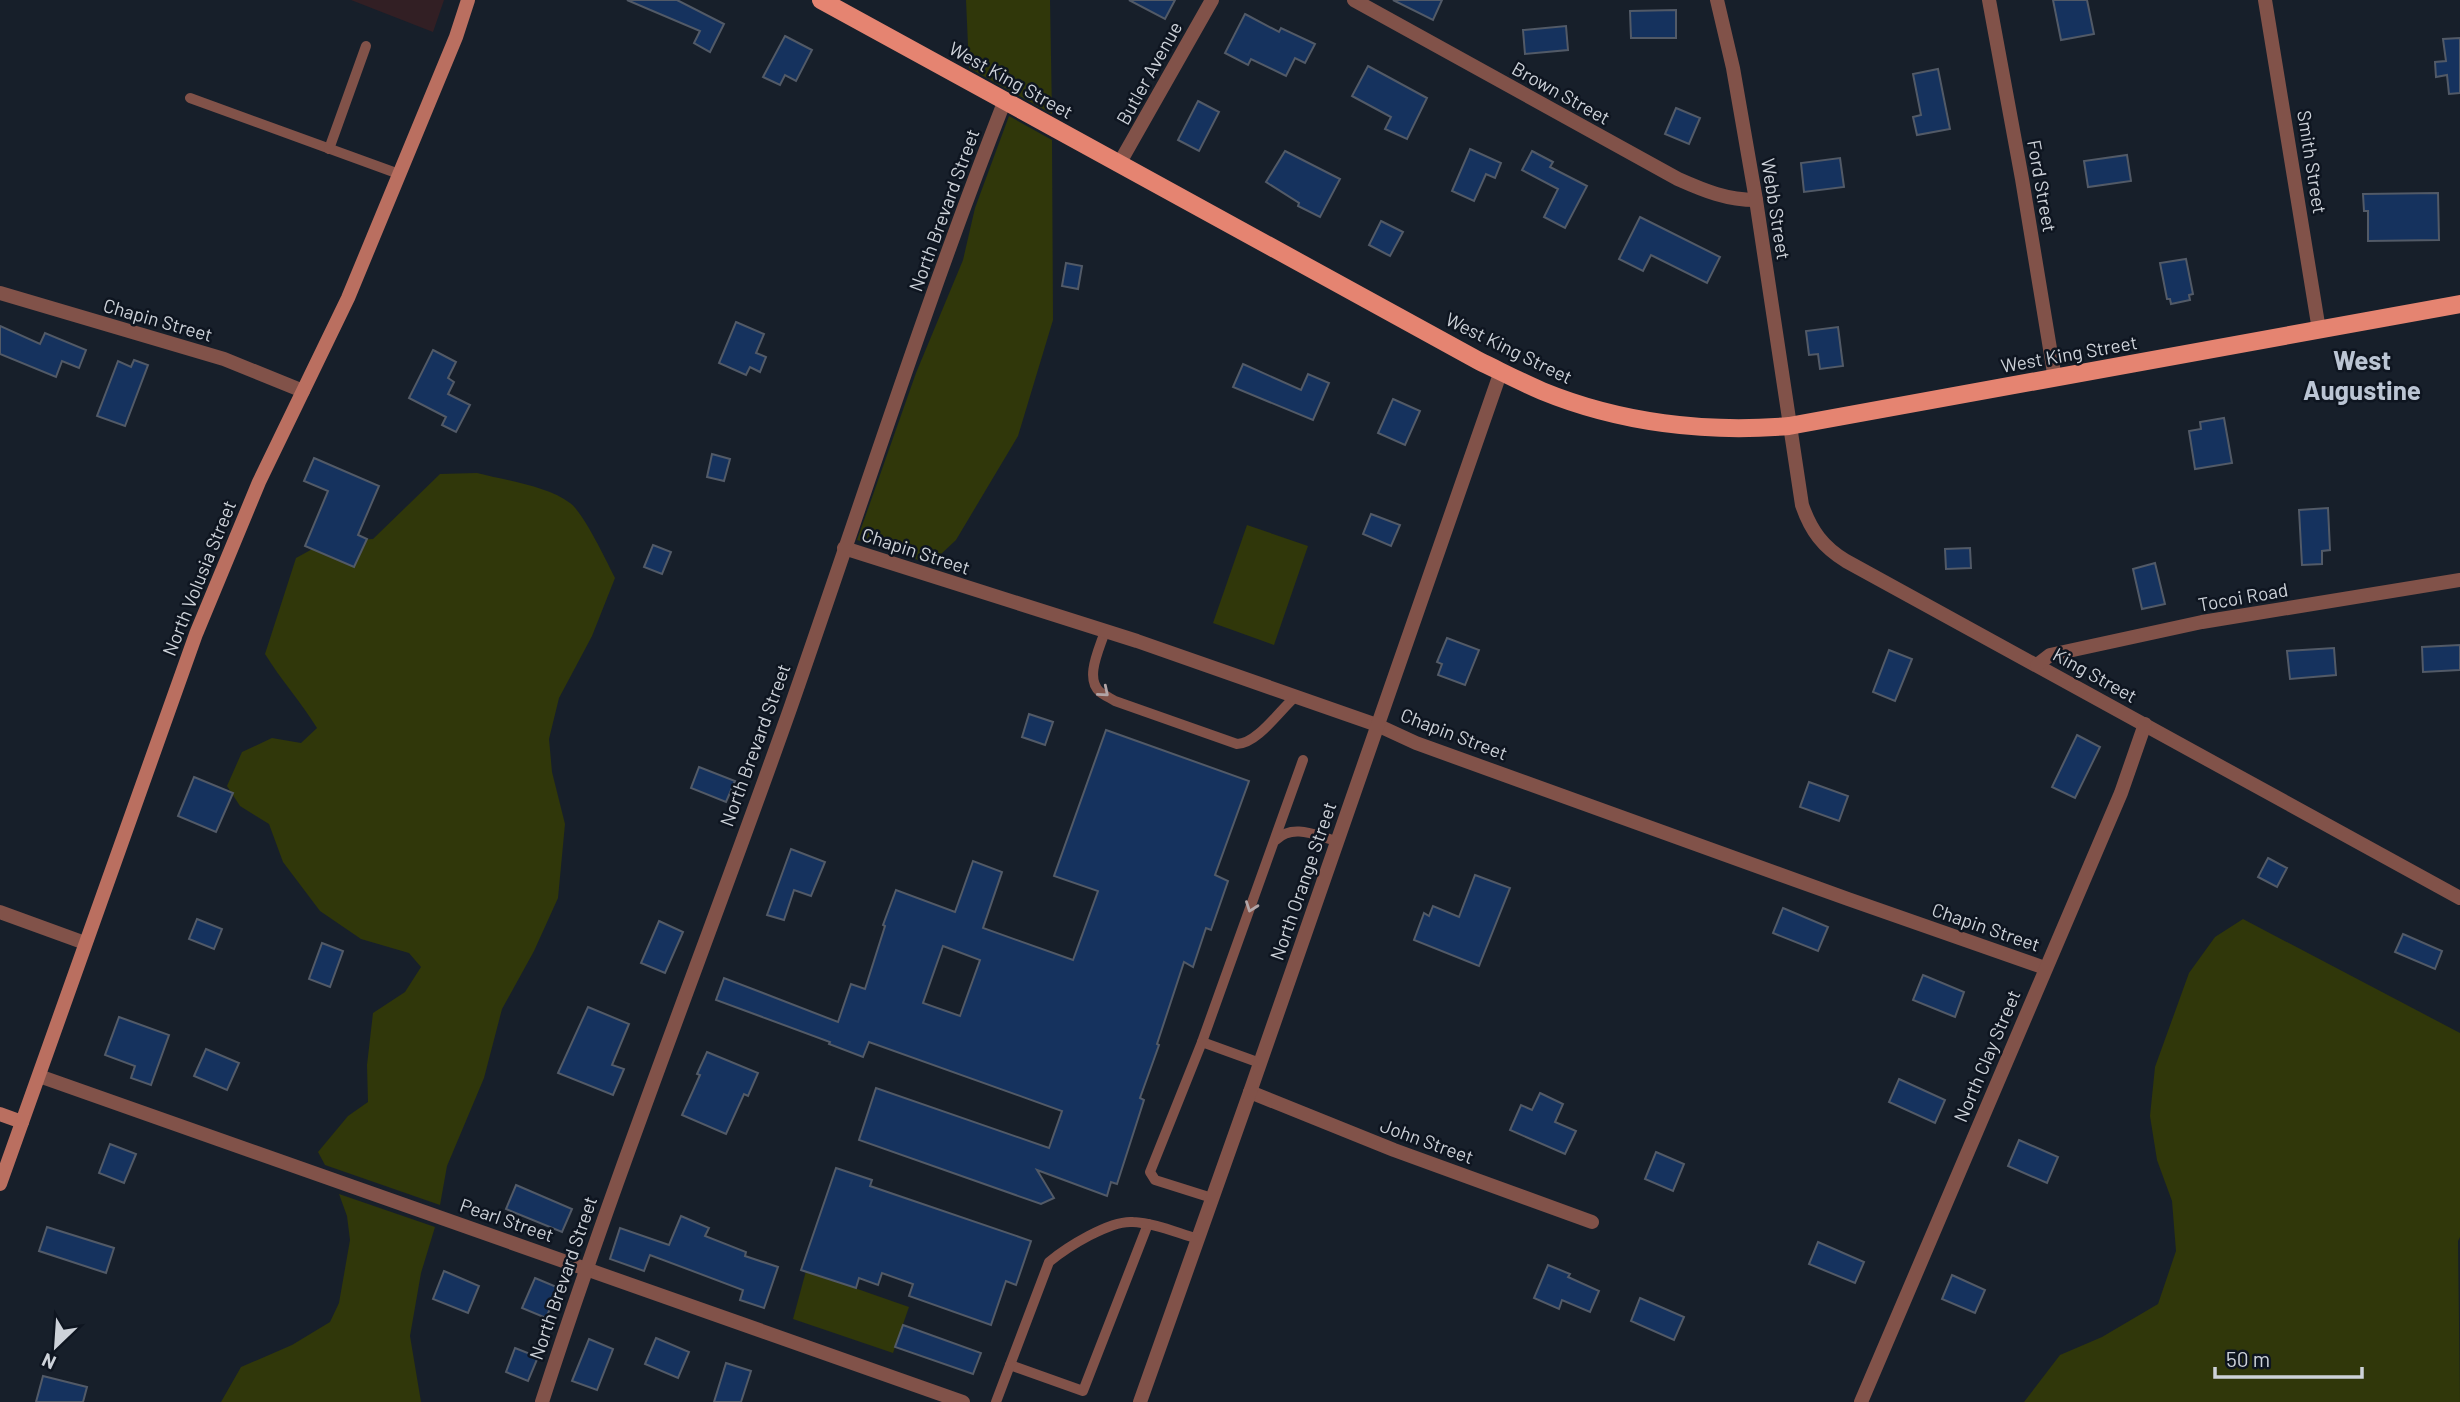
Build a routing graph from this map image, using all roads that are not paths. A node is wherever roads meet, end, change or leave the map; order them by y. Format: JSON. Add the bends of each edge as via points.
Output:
{"nodes":[{"id":1,"x":468,"y":0,"type":"edge"},
{"id":2,"x":821,"y":0,"type":"edge"},
{"id":3,"x":1212,"y":0,"type":"edge"},
{"id":4,"x":1354,"y":0,"type":"edge"},
{"id":5,"x":1717,"y":0,"type":"edge"},
{"id":6,"x":1989,"y":0,"type":"edge"},
{"id":7,"x":2265,"y":0,"type":"edge"},
{"id":8,"x":366,"y":46,"type":"dead end"},
{"id":9,"x":190,"y":98,"type":"dead end"},
{"id":10,"x":1005,"y":100,"type":"junction"},
{"id":11,"x":329,"y":149,"type":"junction"},
{"id":12,"x":1119,"y":164,"type":"junction"},
{"id":13,"x":399,"y":174,"type":"junction"},
{"id":14,"x":1756,"y":200,"type":"junction"},
{"id":15,"x":0,"y":293,"type":"edge"},
{"id":16,"x":2460,"y":304,"type":"edge"},
{"id":17,"x":2319,"y":330,"type":"junction"},
{"id":18,"x":1501,"y":371,"type":"junction"},
{"id":19,"x":2055,"y":379,"type":"junction"},
{"id":20,"x":303,"y":391,"type":"junction"},
{"id":21,"x":1789,"y":426,"type":"junction"},
{"id":22,"x":844,"y":548,"type":"junction"},
{"id":23,"x":2460,"y":580,"type":"edge"},
{"id":24,"x":1105,"y":631,"type":"junction"},
{"id":25,"x":2037,"y":665,"type":"junction"},
{"id":26,"x":1295,"y":697,"type":"junction"},
{"id":27,"x":2145,"y":724,"type":"junction"},
{"id":28,"x":1377,"y":725,"type":"junction"},
{"id":29,"x":1303,"y":760,"type":"dead end"},
{"id":30,"x":1337,"y":841,"type":"junction"},
{"id":31,"x":1274,"y":842,"type":"junction"},
{"id":32,"x":2460,"y":898,"type":"edge"},
{"id":33,"x":0,"y":912,"type":"edge"},
{"id":34,"x":85,"y":943,"type":"junction"},
{"id":35,"x":2045,"y":968,"type":"junction"},
{"id":36,"x":1202,"y":1042,"type":"junction"},
{"id":37,"x":1261,"y":1063,"type":"junction"},
{"id":38,"x":39,"y":1076,"type":"junction"},
{"id":39,"x":1250,"y":1093,"type":"junction"},
{"id":40,"x":0,"y":1114,"type":"edge"},
{"id":41,"x":22,"y":1122,"type":"junction"},
{"id":42,"x":0,"y":1184,"type":"edge"},
{"id":43,"x":1212,"y":1198,"type":"junction"},
{"id":44,"x":1592,"y":1222,"type":"dead end"},
{"id":45,"x":1147,"y":1224,"type":"junction"},
{"id":46,"x":1198,"y":1239,"type":"junction"},
{"id":47,"x":585,"y":1268,"type":"junction"},
{"id":48,"x":1010,"y":1365,"type":"junction"},
{"id":49,"x":541,"y":1402,"type":"edge"},
{"id":50,"x":963,"y":1402,"type":"edge"},
{"id":51,"x":996,"y":1402,"type":"edge"},
{"id":52,"x":1140,"y":1402,"type":"edge"},
{"id":53,"x":1861,"y":1402,"type":"edge"}],
"edges":[{"from":1,"to":13,"type":"main road","name":"North Volusia Street"},
{"from":2,"to":10,"type":"main road","name":"West King Street"},
{"from":3,"to":12,"type":"street","name":"Butler Avenue"},
{"from":4,"to":14,"type":"street","name":"Brown Street","via":[[1678,178],[1715,195]]},
{"from":5,"to":14,"type":"street","name":"Webb Street"},
{"from":6,"to":19,"type":"street","name":"Ford Street"},
{"from":7,"to":17,"type":"street","name":"Smith Street"},
{"from":8,"to":11,"type":"lane"},
{"from":9,"to":11,"type":"lane"},
{"from":10,"to":12,"type":"main road","name":"West King Street"},
{"from":10,"to":22,"type":"street","name":"North Brevard Street"},
{"from":11,"to":13,"type":"lane"},
{"from":12,"to":18,"type":"main road","name":"West King Street"},
{"from":13,"to":20,"type":"main road","name":"North Volusia Street","via":[[348,298]]},
{"from":14,"to":21,"type":"street","name":"Webb Street"},
{"from":15,"to":20,"type":"street","name":"Chapin Street","via":[[223,359]]},
{"from":16,"to":17,"type":"main road","name":"West King Street"},
{"from":17,"to":19,"type":"main road","name":"West King Street"},
{"from":18,"to":21,"type":"main road","name":"West King Street","via":[[1554,395],[1639,419],[1714,428]]},
{"from":18,"to":28,"type":"street","name":"North Orange Street"},
{"from":19,"to":21,"type":"main road","name":"West King Street"},
{"from":20,"to":34,"type":"main road","name":"North Volusia Street","via":[[259,482],[196,634]]},
{"from":21,"to":25,"type":"street","name":"King Street","via":[[1808,523],[1831,551]]},
{"from":22,"to":24,"type":"street","name":"Chapin Street"},
{"from":22,"to":47,"type":"street","name":"North Brevard Street","via":[[790,709]]},
{"from":23,"to":25,"type":"street","name":"Tocoi Road","via":[[2203,622],[2050,656]]},
{"from":24,"to":26,"type":"street","name":"Chapin Street"},
{"from":24,"to":26,"type":"lane","one_way":true,"via":[[1093,669],[1098,691],[1225,740],[1246,744]]},
{"from":25,"to":27,"type":"street","name":"King Street"},
{"from":26,"to":28,"type":"street","name":"Chapin Street"},
{"from":27,"to":32,"type":"street","name":"King Street"},
{"from":27,"to":35,"type":"street","name":"North Clay Street","via":[[2121,793]]},
{"from":28,"to":30,"type":"street","name":"North Orange Street"},
{"from":28,"to":35,"type":"street","name":"Chapin Street","via":[[1416,743]]},
{"from":29,"to":31,"type":"lane"},
{"from":30,"to":31,"type":"lane","via":[[1296,830]]},
{"from":30,"to":37,"type":"street","name":"North Orange Street"},
{"from":31,"to":36,"type":"lane","one_way":true},
{"from":33,"to":34,"type":"street"},
{"from":34,"to":38,"type":"main road","name":"North Volusia Street"},
{"from":35,"to":53,"type":"street","name":"North Clay Street"},
{"from":36,"to":37,"type":"lane"},
{"from":36,"to":43,"type":"lane","via":[[1150,1172],[1155,1180]]},
{"from":37,"to":39,"type":"street","name":"North Orange Street"},
{"from":38,"to":41,"type":"main road","name":"North Volusia Street"},
{"from":38,"to":47,"type":"street","name":"Pearl Street"},
{"from":39,"to":43,"type":"street","name":"North Orange Street"},
{"from":39,"to":44,"type":"street","name":"John Street"},
{"from":40,"to":41,"type":"main road"},
{"from":41,"to":42,"type":"main road","name":"North Volusia Street"},
{"from":43,"to":46,"type":"street","name":"North Orange Street"},
{"from":45,"to":46,"type":"lane"},
{"from":45,"to":48,"type":"lane","via":[[1130,1221],[1115,1225],[1063,1250],[1049,1262]]},
{"from":45,"to":48,"type":"lane","via":[[1083,1391]]},
{"from":46,"to":52,"type":"street","name":"North Orange Street"},
{"from":47,"to":49,"type":"street","name":"North Brevard Street"},
{"from":47,"to":50,"type":"street","name":"Pearl Street"},
{"from":48,"to":51,"type":"lane"}]}
